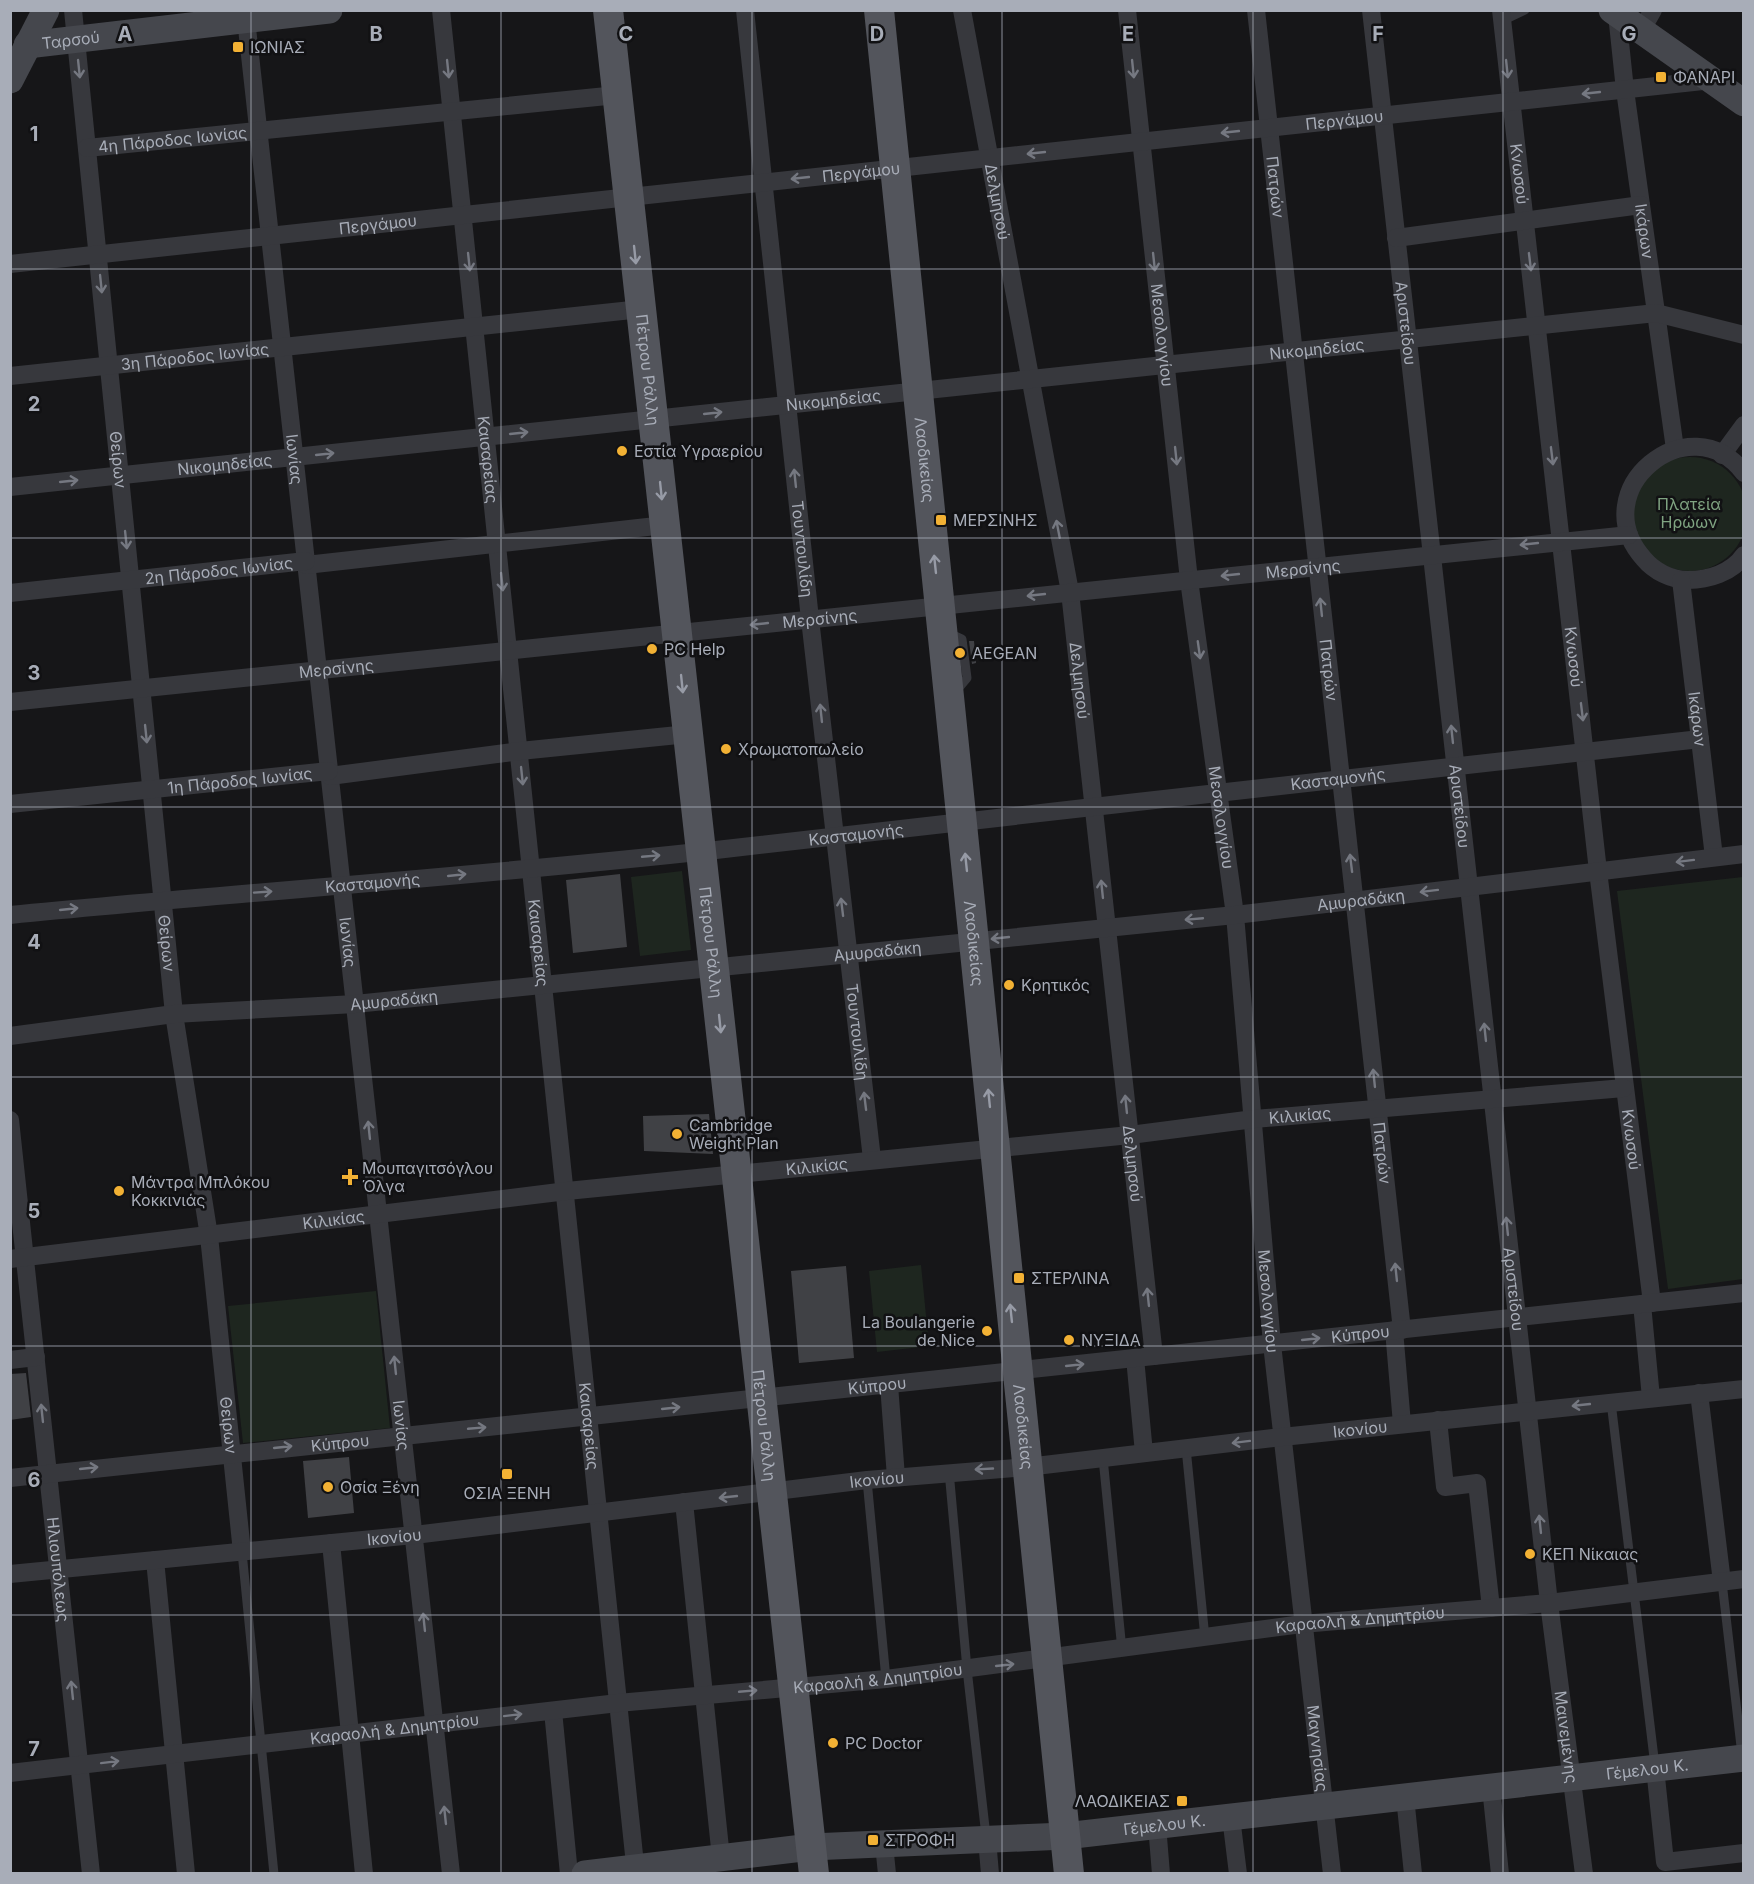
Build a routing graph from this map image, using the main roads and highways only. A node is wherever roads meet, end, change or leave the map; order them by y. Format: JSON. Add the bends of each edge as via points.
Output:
{"nodes":[{"id":1,"x":46,"y":10,"type":"edge"},
{"id":2,"x":329,"y":10,"type":"edge"},
{"id":3,"x":608,"y":10,"type":"edge"},
{"id":4,"x":879,"y":10,"type":"edge"},
{"id":5,"x":1614,"y":12,"type":"edge"},
{"id":6,"x":246,"y":15,"type":"edge"},
{"id":7,"x":1647,"y":21,"type":"edge"},
{"id":8,"x":20,"y":51,"type":"edge"},
{"id":9,"x":10,"y":80,"type":"edge"},
{"id":10,"x":1743,"y":103,"type":"edge"},
{"id":11,"x":1743,"y":1761,"type":"edge"},
{"id":12,"x":1065,"y":1836,"type":"junction"},
{"id":13,"x":812,"y":1860,"type":"edge"},
{"id":14,"x":635,"y":1871,"type":"edge"},
{"id":15,"x":585,"y":1874,"type":"edge"},
{"id":16,"x":1069,"y":1874,"type":"edge"}],
"edges":[{"from":1,"to":8,"type":"main road"},
{"from":2,"to":6,"type":"main road","name":"Ταρσού"},
{"from":3,"to":13,"type":"main road","name":"Πέτρου Ράλλη","one_way":true},
{"from":12,"to":4,"type":"main road","name":"Λαοδικείας","one_way":true},
{"from":5,"to":7,"type":"main road"},
{"from":6,"to":8,"type":"main road","name":"Ταρσού","via":[[76,39]]},
{"from":7,"to":10,"type":"main road"},
{"from":8,"to":9,"type":"main road"},
{"from":11,"to":12,"type":"main road","name":"Γέμελου Κ."},
{"from":12,"to":13,"type":"main road","name":"Γέμελου Κ.","via":[[884,1844]]},
{"from":12,"to":16,"type":"main road","name":"Λαοδικείας"},
{"from":13,"to":14,"type":"main road","name":"Γέμελου Κ.","via":[[721,1858]]},
{"from":14,"to":15,"type":"main road","name":"Γέμελου Κ."}]}
